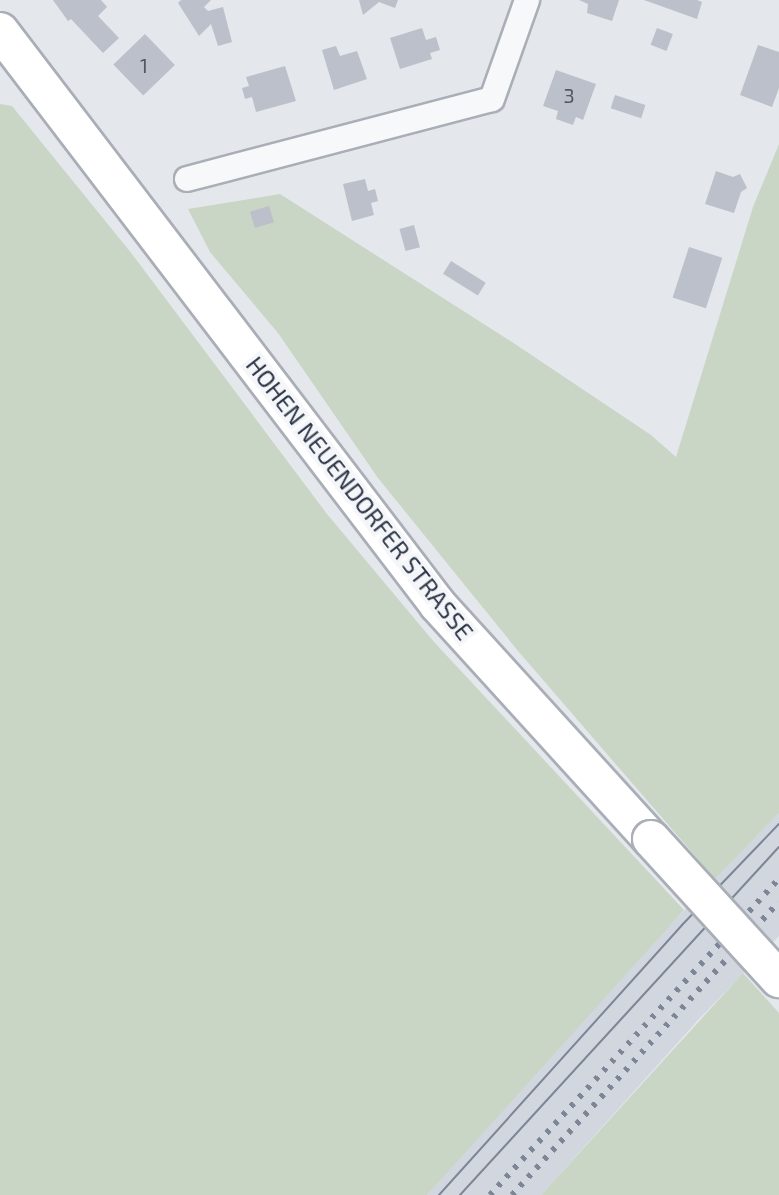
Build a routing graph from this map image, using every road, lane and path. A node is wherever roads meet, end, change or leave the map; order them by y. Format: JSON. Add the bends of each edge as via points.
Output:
{"nodes":[{"id":1,"x":527,"y":0,"type":"edge"},
{"id":2,"x":3,"y":39,"type":"edge"},
{"id":3,"x":187,"y":179,"type":"dead end"},
{"id":4,"x":779,"y":979,"type":"edge"}],
"edges":[{"from":1,"to":3,"type":"street","via":[[492,99]]},
{"from":2,"to":4,"type":"main road","name":"HOHEN NEUENDORFER STRASSE","bridge":true,"via":[[141,212],[429,594]]}]}
